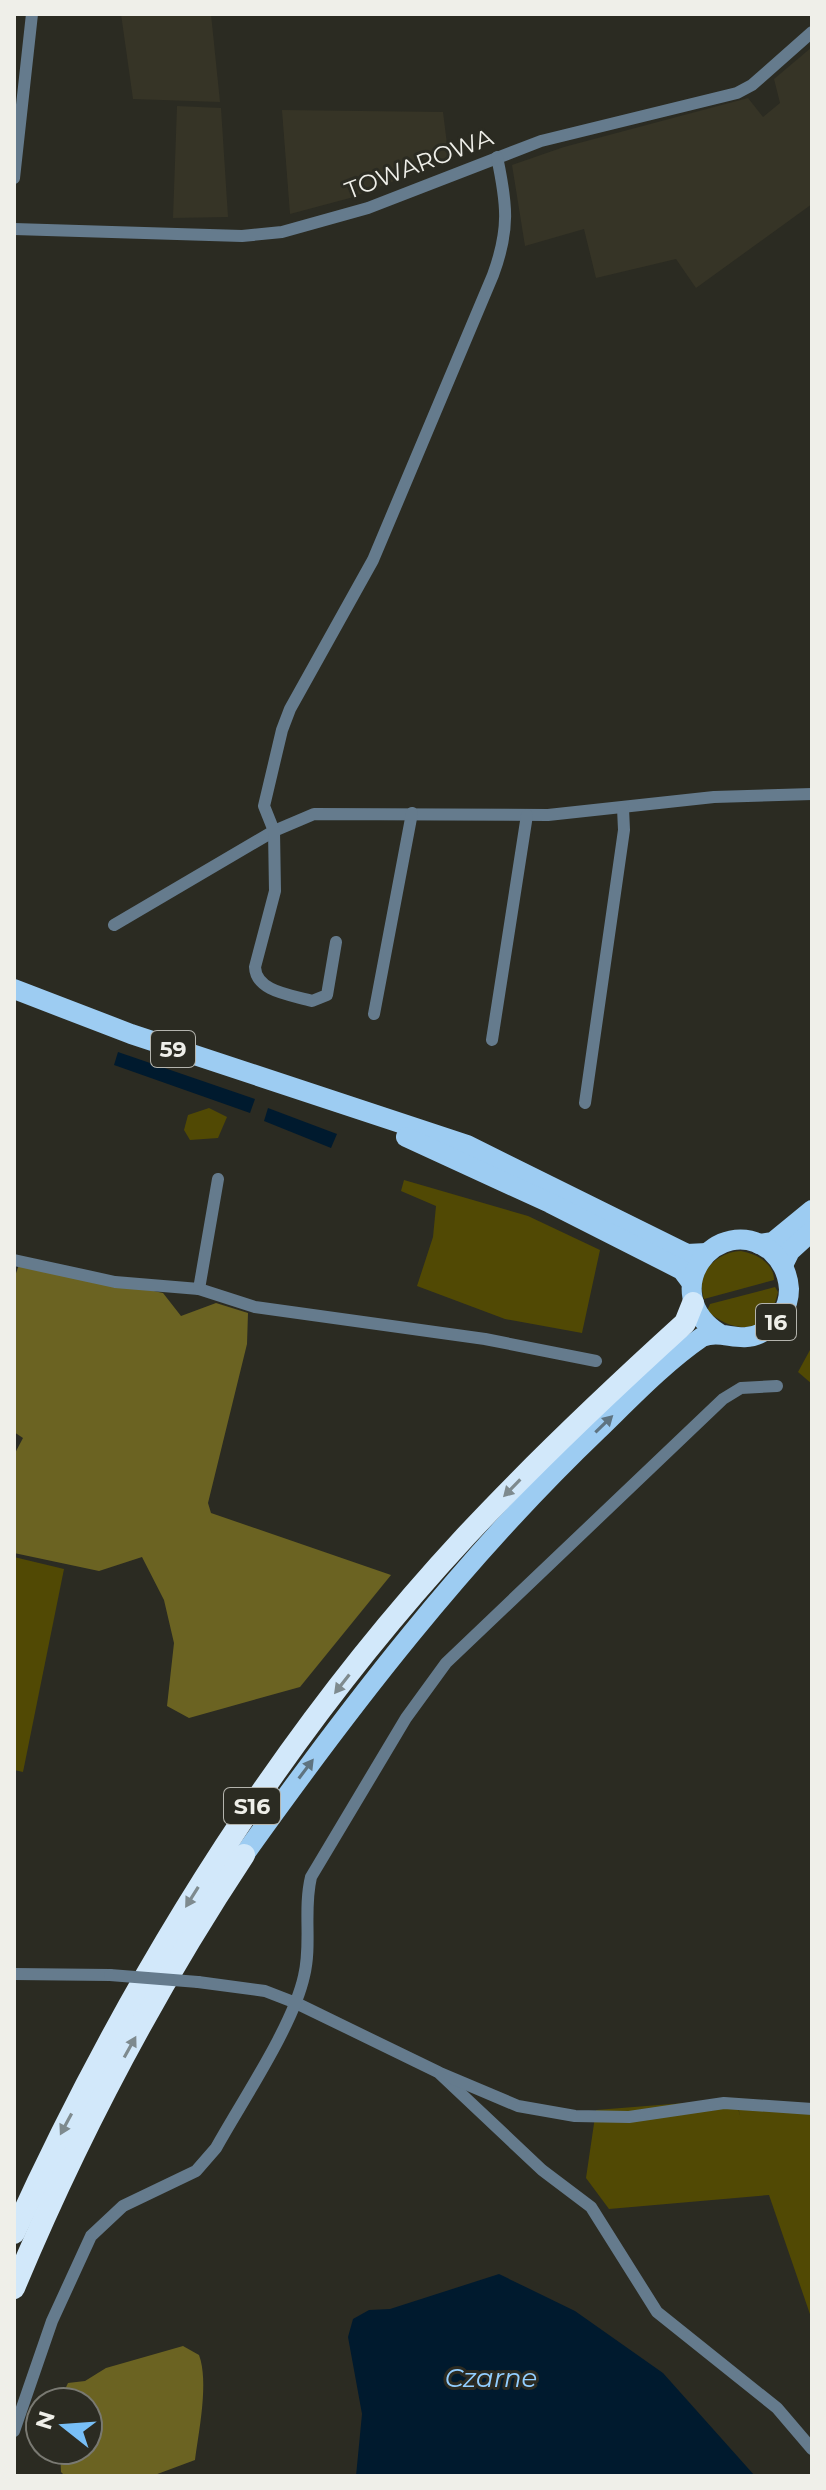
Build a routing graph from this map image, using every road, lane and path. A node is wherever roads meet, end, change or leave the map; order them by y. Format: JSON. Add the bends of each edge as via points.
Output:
{"nodes":[{"id":1,"x":32,"y":14,"type":"edge"},
{"id":2,"x":812,"y":32,"type":"edge"},
{"id":3,"x":497,"y":157,"type":"junction"},
{"id":4,"x":14,"y":178,"type":"edge"},
{"id":5,"x":14,"y":229,"type":"edge"},
{"id":6,"x":812,"y":794,"type":"edge"},
{"id":7,"x":623,"y":808,"type":"junction"},
{"id":8,"x":412,"y":813,"type":"junction"},
{"id":9,"x":527,"y":815,"type":"junction"},
{"id":10,"x":274,"y":831,"type":"junction"},
{"id":11,"x":114,"y":925,"type":"dead end"},
{"id":12,"x":336,"y":942,"type":"dead end"},
{"id":13,"x":14,"y":989,"type":"edge"},
{"id":14,"x":374,"y":1014,"type":"dead end"},
{"id":15,"x":492,"y":1040,"type":"dead end"},
{"id":16,"x":334,"y":1103,"type":"junction"},
{"id":17,"x":585,"y":1103,"type":"dead end"},
{"id":18,"x":218,"y":1179,"type":"dead end"},
{"id":19,"x":812,"y":1210,"type":"edge"},
{"id":20,"x":812,"y":1231,"type":"edge"},
{"id":21,"x":759,"y":1244,"type":"junction"},
{"id":22,"x":707,"y":1253,"type":"junction"},
{"id":23,"x":14,"y":1260,"type":"edge"},
{"id":24,"x":783,"y":1265,"type":"junction"},
{"id":25,"x":199,"y":1289,"type":"junction"},
{"id":26,"x":692,"y":1292,"type":"junction"},
{"id":27,"x":720,"y":1334,"type":"junction"},
{"id":28,"x":596,"y":1361,"type":"dead end"},
{"id":29,"x":777,"y":1386,"type":"dead end"},
{"id":30,"x":244,"y":1855,"type":"joint"},
{"id":31,"x":14,"y":1974,"type":"edge"},
{"id":32,"x":296,"y":2003,"type":"junction"},
{"id":33,"x":438,"y":2072,"type":"junction"},
{"id":34,"x":812,"y":2109,"type":"edge"},
{"id":35,"x":14,"y":2233,"type":"edge"},
{"id":36,"x":14,"y":2288,"type":"edge"},
{"id":37,"x":14,"y":2431,"type":"edge"},
{"id":38,"x":812,"y":2449,"type":"edge"}],
"edges":[{"from":1,"to":4,"type":"street"},
{"from":2,"to":3,"type":"street","name":"TOWAROWA","via":[[737,93],[592,126]]},
{"from":3,"to":5,"type":"street","name":"TOWAROWA","via":[[368,208],[282,232],[242,236]]},
{"from":3,"to":10,"type":"street","via":[[507,202],[506,240],[373,560],[290,709],[264,806]]},
{"from":6,"to":7,"type":"street","via":[[714,797]]},
{"from":7,"to":9,"type":"street"},
{"from":7,"to":17,"type":"street"},
{"from":8,"to":9,"type":"street"},
{"from":8,"to":10,"type":"street","via":[[314,814]]},
{"from":8,"to":14,"type":"street"},
{"from":9,"to":15,"type":"street"},
{"from":10,"to":11,"type":"street"},
{"from":10,"to":12,"type":"street","via":[[275,891],[256,977],[262,985],[321,1000],[327,995]]},
{"from":13,"to":16,"type":"main road","number":"59"},
{"from":16,"to":22,"type":"main road","number":"59","via":[[467,1145],[687,1254]]},
{"from":16,"to":26,"type":"main road","number":"59","via":[[682,1270]]},
{"from":18,"to":25,"type":"street"},
{"from":19,"to":21,"type":"main road","via":[[773,1242]]},
{"from":20,"to":24,"type":"main road"},
{"from":21,"to":22,"type":"main road","via":[[732,1241]]},
{"from":21,"to":24,"type":"main road"},
{"from":22,"to":26,"type":"main road"},
{"from":23,"to":25,"type":"street","via":[[115,1282]]},
{"from":24,"to":27,"type":"main road","number":"16","via":[[789,1294],[779,1319],[746,1338]]},
{"from":25,"to":28,"type":"street","via":[[255,1307],[485,1339]]},
{"from":26,"to":27,"type":"main road","via":[[700,1318]]},
{"from":26,"to":35,"type":"highway","number":"S16","one_way":true,"via":[[685,1323],[566,1432],[463,1539],[281,1764],[167,1937]]},
{"from":30,"to":27,"type":"main road","number":"S16","one_way":true,"via":[[357,1700],[477,1555],[615,1413],[696,1341]]},
{"from":29,"to":32,"type":"street","via":[[741,1388],[723,1399],[438,1672],[311,1877],[308,1955]]},
{"from":36,"to":30,"type":"highway","number":"S16","one_way":true,"via":[[127,2052]]},
{"from":31,"to":32,"type":"street","bridge":true,"via":[[198,1982],[254,1989]]},
{"from":32,"to":33,"type":"street"},
{"from":32,"to":37,"type":"street","via":[[216,2148],[196,2171],[123,2206],[91,2236],[52,2321]]},
{"from":33,"to":34,"type":"street","via":[[518,2106],[575,2116],[629,2117],[724,2103]]},
{"from":33,"to":38,"type":"street","via":[[542,2170],[591,2207],[657,2312],[777,2408]]}]}
